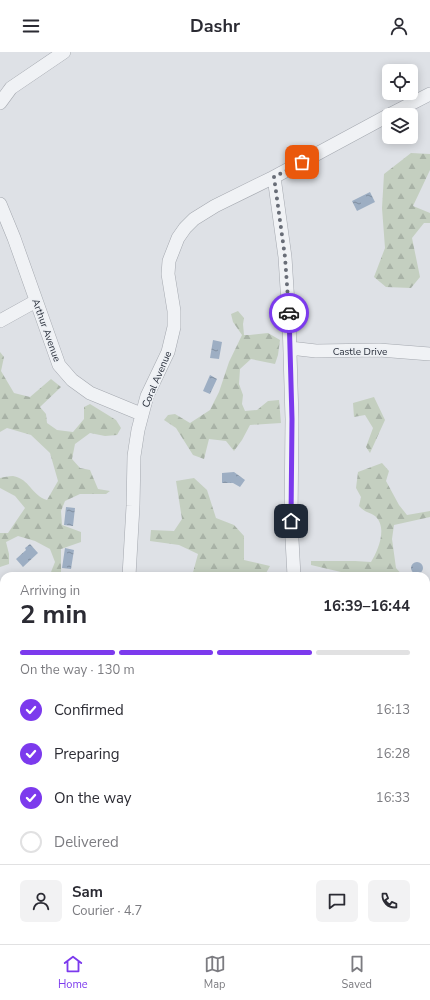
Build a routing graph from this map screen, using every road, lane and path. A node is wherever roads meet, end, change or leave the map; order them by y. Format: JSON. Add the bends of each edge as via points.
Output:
{"nodes":[{"id":1,"x":64,"y":52,"type":"edge"},
{"id":2,"x":430,"y":94,"type":"edge"},
{"id":3,"x":0,"y":103,"type":"edge"},
{"id":4,"x":403,"y":108,"type":"edge"},
{"id":5,"x":382,"y":119,"type":"edge"},
{"id":6,"x":274,"y":177,"type":"junction"},
{"id":7,"x":0,"y":204,"type":"edge"},
{"id":8,"x":36,"y":301,"type":"junction"},
{"id":9,"x":0,"y":321,"type":"edge"},
{"id":10,"x":290,"y":348,"type":"junction"},
{"id":11,"x":430,"y":354,"type":"edge"},
{"id":12,"x":141,"y":414,"type":"junction"},
{"id":13,"x":129,"y":572,"type":"edge"},
{"id":14,"x":294,"y":572,"type":"edge"}],
"edges":[{"from":1,"to":3,"type":"street","via":[[12,88]]},
{"from":2,"to":4,"type":"street","name":"Coral Avenue"},
{"from":5,"to":6,"type":"street","name":"Coral Avenue"},
{"from":6,"to":10,"type":"street","via":[[285,257]]},
{"from":6,"to":12,"type":"street","name":"Coral Avenue","via":[[214,206],[194,219],[178,238],[169,261],[168,274],[174,327],[168,352]]},
{"from":7,"to":8,"type":"street","name":"Arthur Avenue"},
{"from":8,"to":9,"type":"street"},
{"from":8,"to":12,"type":"street","name":"Arthur Avenue","via":[[59,365],[72,380],[90,393]]},
{"from":10,"to":11,"type":"street","name":"Castle Drive"},
{"from":10,"to":14,"type":"street"},
{"from":12,"to":13,"type":"street","name":"Coral Avenue","via":[[134,456]]}]}
